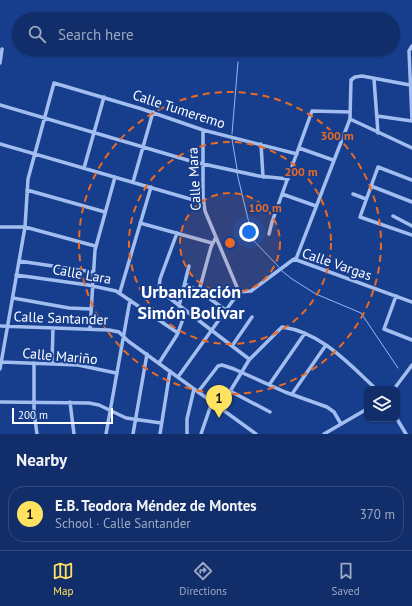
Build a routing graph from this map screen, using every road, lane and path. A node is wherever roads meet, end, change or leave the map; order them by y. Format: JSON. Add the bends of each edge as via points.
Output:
{"nodes":[{"id":1,"x":412,"y":46,"type":"edge"},
{"id":2,"x":2,"y":49,"type":"dead end"},
{"id":3,"x":0,"y":63,"type":"edge"},
{"id":4,"x":374,"y":78,"type":"junction"},
{"id":5,"x":410,"y":86,"type":"junction"},
{"id":6,"x":104,"y":97,"type":"junction"},
{"id":7,"x":0,"y":104,"type":"edge"},
{"id":8,"x":154,"y":112,"type":"junction"},
{"id":9,"x":350,"y":112,"type":"junction"},
{"id":10,"x":377,"y":116,"type":"junction"},
{"id":11,"x":44,"y":118,"type":"junction"},
{"id":12,"x":350,"y":119,"type":"junction"},
{"id":13,"x":412,"y":120,"type":"edge"},
{"id":14,"x":203,"y":130,"type":"junction"},
{"id":15,"x":94,"y":132,"type":"junction"},
{"id":16,"x":378,"y":133,"type":"junction"},
{"id":17,"x":0,"y":144,"type":"edge"},
{"id":18,"x":261,"y":144,"type":"junction"},
{"id":19,"x":143,"y":147,"type":"junction"},
{"id":20,"x":299,"y":148,"type":"junction"},
{"id":21,"x":412,"y":148,"type":"edge"},
{"id":22,"x":35,"y":153,"type":"junction"},
{"id":23,"x":297,"y":154,"type":"junction"},
{"id":24,"x":333,"y":160,"type":"junction"},
{"id":25,"x":203,"y":164,"type":"junction"},
{"id":26,"x":84,"y":168,"type":"junction"},
{"id":27,"x":115,"y":177,"type":"junction"},
{"id":28,"x":262,"y":177,"type":"junction"},
{"id":29,"x":288,"y":179,"type":"junction"},
{"id":30,"x":412,"y":180,"type":"edge"},
{"id":31,"x":133,"y":182,"type":"junction"},
{"id":32,"x":371,"y":186,"type":"junction"},
{"id":33,"x":151,"y":187,"type":"junction"},
{"id":34,"x":27,"y":190,"type":"junction"},
{"id":35,"x":282,"y":194,"type":"junction"},
{"id":36,"x":353,"y":194,"type":"dead end"},
{"id":37,"x":366,"y":199,"type":"junction"},
{"id":38,"x":412,"y":202,"type":"edge"},
{"id":39,"x":204,"y":203,"type":"junction"},
{"id":40,"x":316,"y":206,"type":"junction"},
{"id":41,"x":105,"y":212,"type":"junction"},
{"id":42,"x":393,"y":216,"type":"dead end"},
{"id":43,"x":140,"y":223,"type":"junction"},
{"id":44,"x":412,"y":226,"type":"edge"},
{"id":45,"x":0,"y":227,"type":"edge"},
{"id":46,"x":25,"y":227,"type":"junction"},
{"id":47,"x":177,"y":233,"type":"junction"},
{"id":48,"x":270,"y":234,"type":"dead end"},
{"id":49,"x":412,"y":235,"type":"edge"},
{"id":50,"x":216,"y":237,"type":"junction"},
{"id":51,"x":212,"y":243,"type":"junction"},
{"id":52,"x":95,"y":246,"type":"junction"},
{"id":53,"x":296,"y":259,"type":"junction"},
{"id":54,"x":19,"y":261,"type":"junction"},
{"id":55,"x":189,"y":266,"type":"dead end"},
{"id":56,"x":93,"y":272,"type":"junction"},
{"id":57,"x":16,"y":275,"type":"junction"},
{"id":58,"x":185,"y":284,"type":"junction"},
{"id":59,"x":92,"y":286,"type":"junction"},
{"id":60,"x":199,"y":291,"type":"junction"},
{"id":61,"x":120,"y":292,"type":"junction"},
{"id":62,"x":240,"y":292,"type":"junction"},
{"id":63,"x":396,"y":296,"type":"junction"},
{"id":64,"x":12,"y":298,"type":"junction"},
{"id":65,"x":130,"y":300,"type":"junction"},
{"id":66,"x":412,"y":302,"type":"edge"},
{"id":67,"x":179,"y":306,"type":"junction"},
{"id":68,"x":91,"y":309,"type":"junction"},
{"id":69,"x":186,"y":311,"type":"junction"},
{"id":70,"x":226,"y":311,"type":"junction"},
{"id":71,"x":252,"y":317,"type":"dead end"},
{"id":72,"x":0,"y":326,"type":"edge"},
{"id":73,"x":8,"y":327,"type":"junction"},
{"id":74,"x":53,"y":328,"type":"junction"},
{"id":75,"x":90,"y":329,"type":"junction"},
{"id":76,"x":212,"y":331,"type":"junction"},
{"id":77,"x":178,"y":333,"type":"junction"},
{"id":78,"x":305,"y":333,"type":"junction"},
{"id":79,"x":123,"y":336,"type":"junction"},
{"id":80,"x":412,"y":340,"type":"edge"},
{"id":81,"x":326,"y":345,"type":"junction"},
{"id":82,"x":232,"y":346,"type":"junction"},
{"id":83,"x":147,"y":354,"type":"junction"},
{"id":84,"x":250,"y":359,"type":"junction"},
{"id":85,"x":1,"y":362,"type":"junction"},
{"id":86,"x":34,"y":363,"type":"junction"},
{"id":87,"x":159,"y":363,"type":"junction"},
{"id":88,"x":52,"y":364,"type":"junction"},
{"id":89,"x":412,"y":365,"type":"edge"},
{"id":90,"x":0,"y":369,"type":"edge"},
{"id":91,"x":170,"y":371,"type":"junction"},
{"id":92,"x":242,"y":371,"type":"junction"},
{"id":93,"x":116,"y":373,"type":"junction"},
{"id":94,"x":178,"y":377,"type":"junction"},
{"id":95,"x":269,"y":385,"type":"junction"},
{"id":96,"x":373,"y":386,"type":"edge"},
{"id":97,"x":396,"y":386,"type":"edge"},
{"id":98,"x":194,"y":389,"type":"junction"},
{"id":99,"x":230,"y":391,"type":"junction"},
{"id":100,"x":198,"y":392,"type":"junction"},
{"id":101,"x":292,"y":394,"type":"junction"},
{"id":102,"x":0,"y":402,"type":"edge"},
{"id":103,"x":34,"y":402,"type":"junction"},
{"id":104,"x":70,"y":402,"type":"junction"},
{"id":105,"x":212,"y":402,"type":"junction"},
{"id":106,"x":220,"y":408,"type":"junction"},
{"id":107,"x":110,"y":410,"type":"junction"},
{"id":108,"x":364,"y":411,"type":"edge"},
{"id":109,"x":270,"y":412,"type":"dead end"},
{"id":110,"x":136,"y":420,"type":"junction"},
{"id":111,"x":399,"y":422,"type":"edge"},
{"id":112,"x":161,"y":423,"type":"junction"},
{"id":113,"x":341,"y":424,"type":"junction"},
{"id":114,"x":37,"y":434,"type":"edge"},
{"id":115,"x":74,"y":434,"type":"edge"},
{"id":116,"x":106,"y":434,"type":"edge"},
{"id":117,"x":133,"y":434,"type":"edge"},
{"id":118,"x":160,"y":434,"type":"edge"},
{"id":119,"x":188,"y":434,"type":"edge"},
{"id":120,"x":201,"y":434,"type":"edge"},
{"id":121,"x":256,"y":434,"type":"edge"},
{"id":122,"x":324,"y":434,"type":"edge"},
{"id":123,"x":406,"y":434,"type":"edge"}],
"edges":[{"from":1,"to":5,"type":"street","via":[[409,51]]},
{"from":2,"to":3,"type":"street"},
{"from":4,"to":5,"type":"street"},
{"from":4,"to":9,"type":"street","via":[[360,76],[351,80]]},
{"from":4,"to":10,"type":"street"},
{"from":5,"to":13,"type":"street"},
{"from":6,"to":8,"type":"street","name":"Calle Tumeremo"},
{"from":6,"to":11,"type":"street","name":"Calle Tumeremo","via":[[54,83]]},
{"from":6,"to":15,"type":"street"},
{"from":7,"to":11,"type":"street"},
{"from":8,"to":14,"type":"street","name":"Calle Tumeremo"},
{"from":8,"to":19,"type":"street"},
{"from":9,"to":12,"type":"street"},
{"from":9,"to":20,"type":"street","via":[[312,111]]},
{"from":10,"to":13,"type":"street"},
{"from":10,"to":16,"type":"street"},
{"from":11,"to":15,"type":"street"},
{"from":11,"to":22,"type":"street"},
{"from":12,"to":16,"type":"street"},
{"from":12,"to":24,"type":"street"},
{"from":14,"to":18,"type":"street","name":"Calle Tumeremo"},
{"from":14,"to":25,"type":"street","name":"Calle Mara"},
{"from":15,"to":19,"type":"street"},
{"from":15,"to":26,"type":"street"},
{"from":16,"to":21,"type":"street"},
{"from":17,"to":22,"type":"street"},
{"from":18,"to":23,"type":"street","name":"Calle Tumeremo"},
{"from":18,"to":28,"type":"street"},
{"from":19,"to":25,"type":"street"},
{"from":19,"to":31,"type":"street"},
{"from":20,"to":23,"type":"street"},
{"from":20,"to":24,"type":"street"},
{"from":22,"to":26,"type":"street"},
{"from":22,"to":34,"type":"street"},
{"from":23,"to":29,"type":"street"},
{"from":24,"to":40,"type":"street"},
{"from":25,"to":28,"type":"street"},
{"from":25,"to":39,"type":"street","name":"Calle Mara"},
{"from":26,"to":27,"type":"street"},
{"from":27,"to":31,"type":"street"},
{"from":27,"to":41,"type":"street"},
{"from":28,"to":29,"type":"street"},
{"from":29,"to":35,"type":"street"},
{"from":30,"to":32,"type":"street","via":[[378,166]]},
{"from":31,"to":33,"type":"street"},
{"from":32,"to":37,"type":"street"},
{"from":32,"to":38,"type":"street"},
{"from":33,"to":39,"type":"street"},
{"from":33,"to":43,"type":"street"},
{"from":34,"to":41,"type":"street"},
{"from":34,"to":46,"type":"street"},
{"from":35,"to":40,"type":"street"},
{"from":35,"to":48,"type":"street"},
{"from":36,"to":37,"type":"street"},
{"from":37,"to":49,"type":"street","via":[[360,217]]},
{"from":39,"to":50,"type":"street","name":"Calle Mara"},
{"from":40,"to":53,"type":"street"},
{"from":41,"to":52,"type":"street"},
{"from":42,"to":44,"type":"street"},
{"from":43,"to":47,"type":"street"},
{"from":43,"to":61,"type":"street"},
{"from":45,"to":46,"type":"street"},
{"from":46,"to":52,"type":"street"},
{"from":46,"to":54,"type":"street"},
{"from":47,"to":51,"type":"street"},
{"from":47,"to":67,"type":"street","via":[[158,287]]},
{"from":50,"to":51,"type":"street"},
{"from":50,"to":62,"type":"street","name":"Calle Mara"},
{"from":51,"to":60,"type":"street"},
{"from":52,"to":56,"type":"street"},
{"from":53,"to":62,"type":"street","name":"Calle Vargas","via":[[251,291]]},
{"from":53,"to":63,"type":"street","name":"Calle Vargas"},
{"from":54,"to":56,"type":"street"},
{"from":54,"to":57,"type":"street"},
{"from":55,"to":58,"type":"street"},
{"from":56,"to":59,"type":"street"},
{"from":57,"to":59,"type":"street","name":"Calle Lara"},
{"from":57,"to":64,"type":"street"},
{"from":58,"to":60,"type":"street"},
{"from":58,"to":67,"type":"street"},
{"from":59,"to":61,"type":"street","name":"Calle Lara"},
{"from":59,"to":68,"type":"street"},
{"from":60,"to":70,"type":"street"},
{"from":61,"to":65,"type":"street","name":"Calle Lara"},
{"from":62,"to":70,"type":"street"},
{"from":63,"to":66,"type":"street","name":"Calle Vargas"},
{"from":63,"to":80,"type":"street","via":[[384,329]]},
{"from":64,"to":68,"type":"street","via":[[69,308]]},
{"from":64,"to":73,"type":"street"},
{"from":65,"to":77,"type":"street","name":"Calle Lara"},
{"from":65,"to":79,"type":"street"},
{"from":67,"to":69,"type":"street"},
{"from":68,"to":75,"type":"street"},
{"from":69,"to":76,"type":"street"},
{"from":69,"to":77,"type":"street"},
{"from":70,"to":76,"type":"street"},
{"from":71,"to":82,"type":"street"},
{"from":72,"to":73,"type":"street","name":"Calle Santander"},
{"from":73,"to":74,"type":"street","name":"Calle Santander"},
{"from":73,"to":85,"type":"street"},
{"from":74,"to":75,"type":"street","name":"Calle Santander"},
{"from":74,"to":88,"type":"street"},
{"from":75,"to":79,"type":"street","name":"Calle Santander","via":[[118,332]]},
{"from":76,"to":82,"type":"street"},
{"from":76,"to":94,"type":"street"},
{"from":77,"to":87,"type":"street"},
{"from":78,"to":81,"type":"street"},
{"from":78,"to":84,"type":"street","via":[[281,328]]},
{"from":78,"to":95,"type":"street"},
{"from":79,"to":83,"type":"street","name":"Calle Santander"},
{"from":79,"to":93,"type":"street"},
{"from":81,"to":96,"type":"street"},
{"from":81,"to":101,"type":"street"},
{"from":82,"to":84,"type":"street"},
{"from":83,"to":87,"type":"street","name":"Calle Santander"},
{"from":83,"to":110,"type":"street"},
{"from":84,"to":92,"type":"street"},
{"from":85,"to":86,"type":"street","name":"Calle Mariño"},
{"from":85,"to":90,"type":"street"},
{"from":86,"to":88,"type":"street","name":"Calle Mariño"},
{"from":86,"to":103,"type":"street"},
{"from":87,"to":91,"type":"street","name":"Calle Santander"},
{"from":88,"to":93,"type":"street","name":"Calle Mariño","via":[[82,366]]},
{"from":89,"to":97,"type":"street"},
{"from":91,"to":94,"type":"street","name":"Calle Santander"},
{"from":91,"to":112,"type":"street"},
{"from":92,"to":95,"type":"street"},
{"from":92,"to":99,"type":"street"},
{"from":92,"to":100,"type":"street","via":[[219,365]]},
{"from":93,"to":107,"type":"street"},
{"from":94,"to":98,"type":"street","name":"Calle Santander"},
{"from":95,"to":101,"type":"street"},
{"from":98,"to":100,"type":"street","name":"Calle Santander"},
{"from":98,"to":119,"type":"street","via":[[187,419]]},
{"from":99,"to":106,"type":"street"},
{"from":99,"to":109,"type":"street"},
{"from":100,"to":105,"type":"street","name":"Calle Santander"},
{"from":101,"to":113,"type":"street","via":[[327,407],[334,412]]},
{"from":102,"to":103,"type":"street"},
{"from":103,"to":104,"type":"street"},
{"from":103,"to":114,"type":"street"},
{"from":104,"to":107,"type":"street","via":[[94,404]]},
{"from":104,"to":115,"type":"street"},
{"from":105,"to":106,"type":"street","name":"Calle Santander"},
{"from":105,"to":120,"type":"street"},
{"from":106,"to":121,"type":"street","name":"Calle Santander"},
{"from":107,"to":110,"type":"street"},
{"from":107,"to":116,"type":"street"},
{"from":108,"to":113,"type":"street"},
{"from":110,"to":112,"type":"street"},
{"from":110,"to":117,"type":"street"},
{"from":111,"to":123,"type":"street"},
{"from":112,"to":118,"type":"street"},
{"from":113,"to":122,"type":"street"}]}
